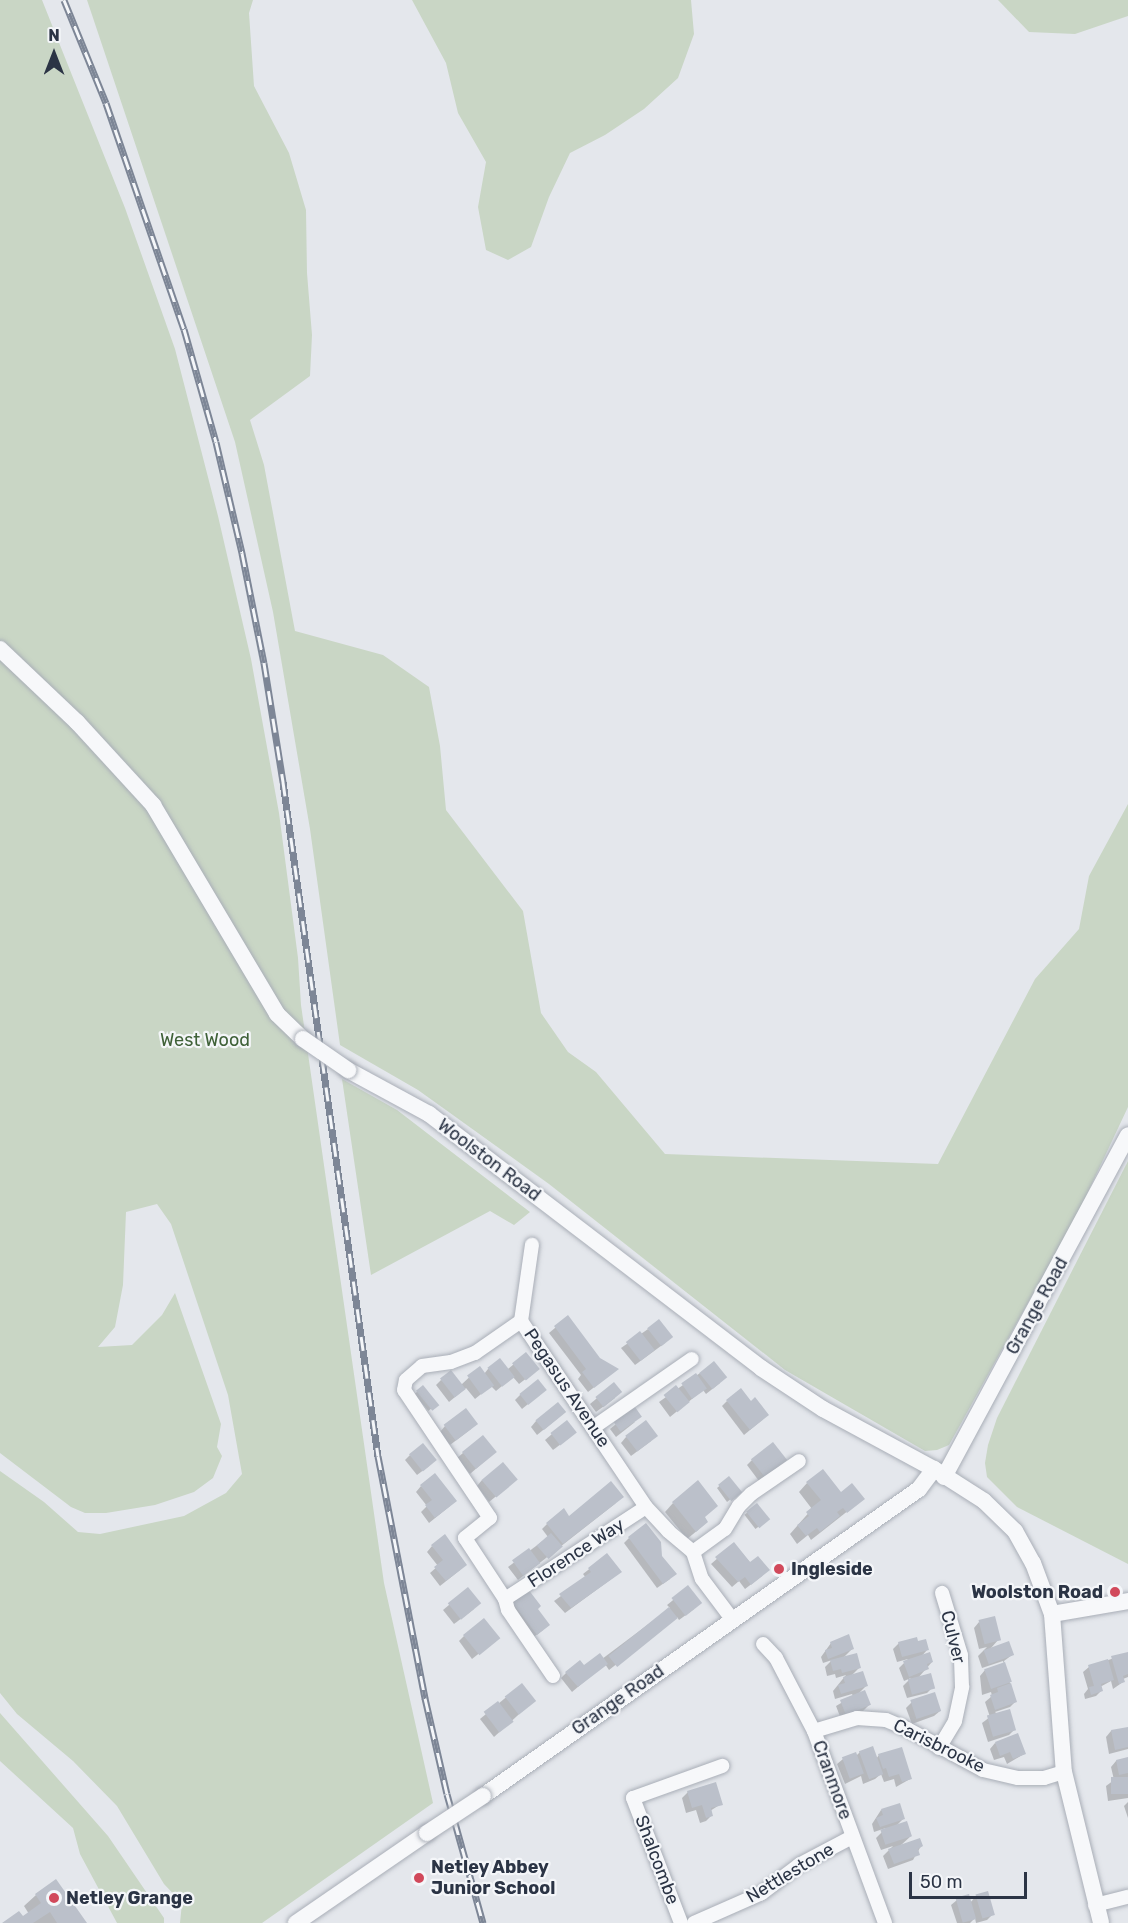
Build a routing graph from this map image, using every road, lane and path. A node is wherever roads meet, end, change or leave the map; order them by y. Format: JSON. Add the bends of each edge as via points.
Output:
{"nodes":[{"id":1,"x":0,"y":649,"type":"edge"},
{"id":2,"x":1128,"y":1135,"type":"edge"},
{"id":3,"x":532,"y":1245,"type":"dead end"},
{"id":4,"x":521,"y":1321,"type":"junction"},
{"id":5,"x":692,"y":1359,"type":"dead end"},
{"id":6,"x":594,"y":1426,"type":"junction"},
{"id":7,"x":799,"y":1461,"type":"dead end"},
{"id":8,"x":939,"y":1473,"type":"junction"},
{"id":9,"x":646,"y":1507,"type":"junction"},
{"id":10,"x":693,"y":1552,"type":"junction"},
{"id":11,"x":942,"y":1593,"type":"dead end"},
{"id":12,"x":505,"y":1599,"type":"junction"},
{"id":13,"x":1128,"y":1601,"type":"edge"},
{"id":14,"x":1052,"y":1614,"type":"junction"},
{"id":15,"x":732,"y":1619,"type":"junction"},
{"id":16,"x":763,"y":1644,"type":"dead end"},
{"id":17,"x":553,"y":1676,"type":"dead end"},
{"id":18,"x":814,"y":1731,"type":"junction"},
{"id":19,"x":939,"y":1748,"type":"junction"},
{"id":20,"x":723,"y":1766,"type":"dead end"},
{"id":21,"x":1065,"y":1772,"type":"junction"},
{"id":22,"x":852,"y":1837,"type":"junction"},
{"id":23,"x":1128,"y":1897,"type":"edge"},
{"id":24,"x":1095,"y":1905,"type":"junction"},
{"id":25,"x":296,"y":1923,"type":"edge"},
{"id":26,"x":681,"y":1923,"type":"edge"},
{"id":27,"x":694,"y":1923,"type":"edge"},
{"id":28,"x":885,"y":1923,"type":"edge"},
{"id":29,"x":1101,"y":1923,"type":"edge"}],
"edges":[{"from":1,"to":8,"type":"street","name":"Woolston Road","bridge":true,"via":[[77,722],[153,805],[277,1014],[303,1039],[348,1070],[429,1114],[761,1368],[823,1409]]},
{"from":2,"to":8,"type":"street","name":"Grange Road"},
{"from":3,"to":4,"type":"street"},
{"from":4,"to":6,"type":"street","name":"Pegasus Avenue"},
{"from":4,"to":12,"type":"street","name":"Pegasus Avenue","via":[[475,1353],[451,1362],[422,1366],[406,1380],[404,1390],[490,1518],[465,1538]]},
{"from":5,"to":6,"type":"street"},
{"from":6,"to":9,"type":"street","name":"Pegasus Avenue"},
{"from":7,"to":10,"type":"street","via":[[751,1494],[725,1528]]},
{"from":8,"to":14,"type":"street","via":[[984,1502],[1015,1531],[1034,1563]]},
{"from":8,"to":15,"type":"street","name":"Grange Road"},
{"from":9,"to":10,"type":"street","name":"Pegasus Avenue"},
{"from":9,"to":12,"type":"street","name":"Florence Way"},
{"from":10,"to":15,"type":"street","via":[[702,1579]]},
{"from":11,"to":19,"type":"street","name":"Culver","via":[[961,1655],[962,1687],[955,1721]]},
{"from":12,"to":17,"type":"street","name":"Pegasus Avenue","via":[[508,1610]]},
{"from":13,"to":14,"type":"street"},
{"from":14,"to":21,"type":"street"},
{"from":15,"to":25,"type":"street","name":"Grange Road","bridge":true},
{"from":16,"to":18,"type":"street","name":"Cranmore","via":[[776,1658]]},
{"from":18,"to":19,"type":"street","name":"Carisbrooke","via":[[857,1718],[886,1720]]},
{"from":18,"to":22,"type":"street","name":"Cranmore"},
{"from":19,"to":21,"type":"street","name":"Carisbrooke","via":[[983,1770],[1018,1778],[1044,1778]]},
{"from":20,"to":26,"type":"street","name":"Shalcombe","via":[[633,1798]]},
{"from":21,"to":24,"type":"street"},
{"from":22,"to":27,"type":"street","name":"Nettlestone","via":[[799,1865],[762,1893]]},
{"from":22,"to":28,"type":"street","name":"Cranmore"},
{"from":23,"to":24,"type":"street"},
{"from":24,"to":29,"type":"street"}]}
